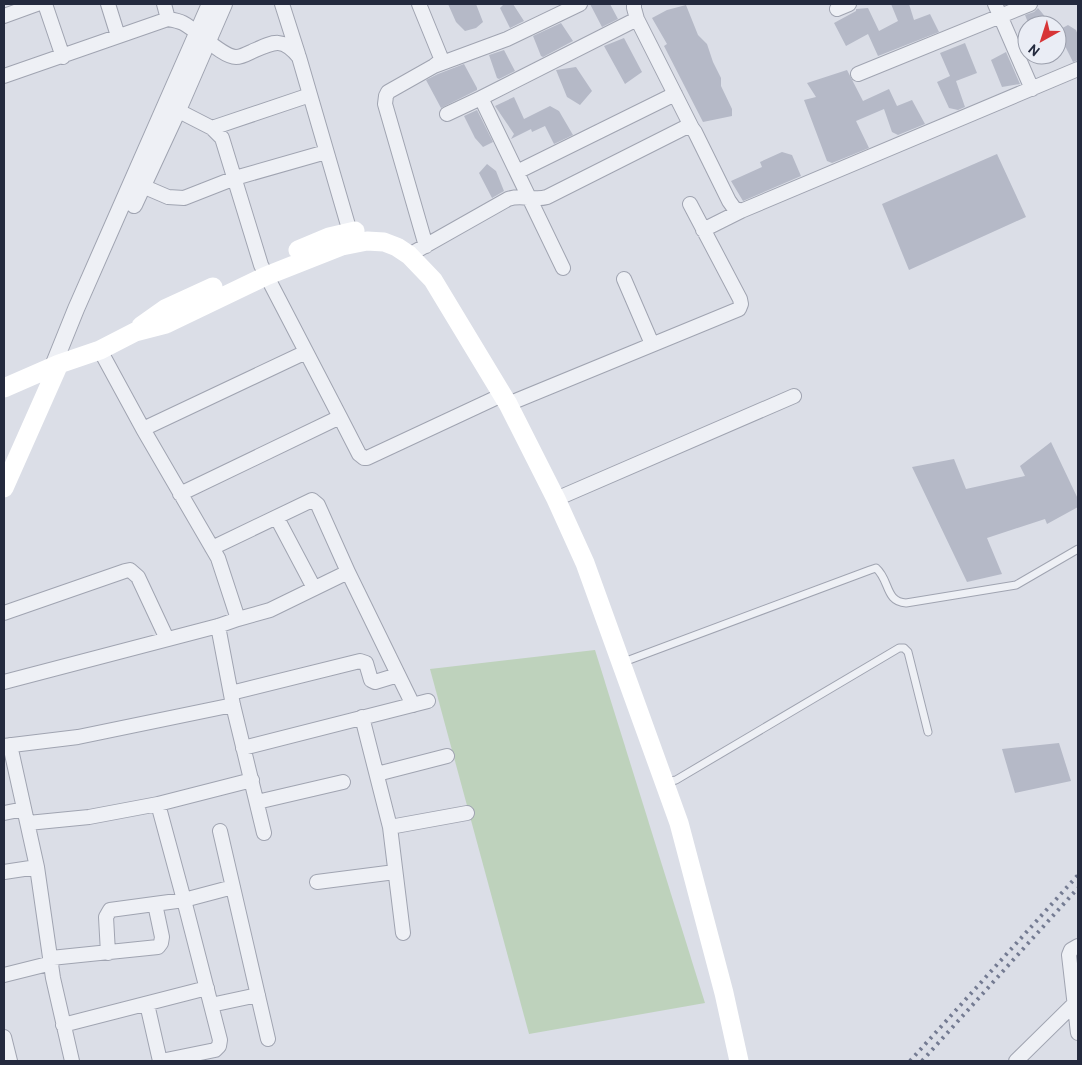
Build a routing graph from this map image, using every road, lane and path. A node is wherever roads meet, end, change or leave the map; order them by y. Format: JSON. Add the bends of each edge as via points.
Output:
{"nodes":[{"id":1,"x":37,"y":4,"type":"edge"},
{"id":2,"x":45,"y":4,"type":"edge"},
{"id":3,"x":108,"y":4,"type":"edge"},
{"id":4,"x":164,"y":4,"type":"edge"},
{"id":5,"x":210,"y":4,"type":"edge"},
{"id":6,"x":224,"y":4,"type":"edge"},
{"id":7,"x":282,"y":4,"type":"edge"},
{"id":8,"x":580,"y":4,"type":"edge"},
{"id":9,"x":634,"y":4,"type":"edge"},
{"id":10,"x":1030,"y":4,"type":"edge"},
{"id":11,"x":423,"y":5,"type":"edge"},
{"id":12,"x":998,"y":10,"type":"edge"},
{"id":13,"x":4,"y":16,"type":"edge"},
{"id":14,"x":168,"y":19,"type":"junction"},
{"id":15,"x":638,"y":19,"type":"junction"},
{"id":16,"x":118,"y":36,"type":"junction"},
{"id":17,"x":202,"y":37,"type":"junction"},
{"id":18,"x":63,"y":57,"type":"junction"},
{"id":19,"x":298,"y":57,"type":"junction"},
{"id":20,"x":434,"y":66,"type":"junction"},
{"id":21,"x":1078,"y":69,"type":"edge"},
{"id":22,"x":858,"y":74,"type":"dead end"},
{"id":23,"x":4,"y":76,"type":"edge"},
{"id":24,"x":1032,"y":90,"type":"junction"},
{"id":25,"x":675,"y":94,"type":"junction"},
{"id":26,"x":310,"y":95,"type":"junction"},
{"id":27,"x":481,"y":98,"type":"junction"},
{"id":28,"x":172,"y":107,"type":"junction"},
{"id":29,"x":447,"y":114,"type":"dead end"},
{"id":30,"x":212,"y":128,"type":"junction"},
{"id":31,"x":692,"y":128,"type":"junction"},
{"id":32,"x":326,"y":152,"type":"junction"},
{"id":33,"x":517,"y":172,"type":"junction"},
{"id":34,"x":235,"y":178,"type":"junction"},
{"id":35,"x":137,"y":184,"type":"junction"},
{"id":36,"x":528,"y":198,"type":"junction"},
{"id":37,"x":690,"y":204,"type":"dead end"},
{"id":38,"x":741,"y":211,"type":"junction"},
{"id":39,"x":704,"y":230,"type":"junction"},
{"id":40,"x":350,"y":232,"type":"junction"},
{"id":41,"x":418,"y":250,"type":"junction"},
{"id":42,"x":563,"y":268,"type":"dead end"},
{"id":43,"x":263,"y":271,"type":"junction"},
{"id":44,"x":624,"y":279,"type":"dead end"},
{"id":45,"x":652,"y":344,"type":"junction"},
{"id":46,"x":100,"y":350,"type":"junction"},
{"id":47,"x":306,"y":352,"type":"junction"},
{"id":48,"x":59,"y":364,"type":"junction"},
{"id":49,"x":4,"y":388,"type":"edge"},
{"id":50,"x":794,"y":396,"type":"dead end"},
{"id":51,"x":509,"y":400,"type":"junction"},
{"id":52,"x":340,"y":417,"type":"junction"},
{"id":53,"x":143,"y":429,"type":"junction"},
{"id":54,"x":4,"y":488,"type":"edge"},
{"id":55,"x":180,"y":494,"type":"junction"},
{"id":56,"x":561,"y":496,"type":"junction"},
{"id":57,"x":276,"y":518,"type":"junction"},
{"id":58,"x":212,"y":548,"type":"junction"},
{"id":59,"x":1078,"y":550,"type":"edge"},
{"id":60,"x":348,"y":572,"type":"junction"},
{"id":61,"x":314,"y":588,"type":"junction"},
{"id":62,"x":4,"y":613,"type":"edge"},
{"id":63,"x":238,"y":619,"type":"junction"},
{"id":64,"x":218,"y":626,"type":"junction"},
{"id":65,"x":167,"y":639,"type":"junction"},
{"id":66,"x":626,"y":662,"type":"junction"},
{"id":67,"x":398,"y":675,"type":"junction"},
{"id":68,"x":4,"y":682,"type":"edge"},
{"id":69,"x":232,"y":699,"type":"junction"},
{"id":70,"x":428,"y":701,"type":"dead end"},
{"id":71,"x":413,"y":705,"type":"junction"},
{"id":72,"x":362,"y":717,"type":"junction"},
{"id":73,"x":928,"y":732,"type":"dead end"},
{"id":74,"x":7,"y":746,"type":"edge"},
{"id":75,"x":243,"y":748,"type":"junction"},
{"id":76,"x":447,"y":756,"type":"dead end"},
{"id":77,"x":377,"y":774,"type":"junction"},
{"id":78,"x":252,"y":780,"type":"junction"},
{"id":79,"x":671,"y":781,"type":"junction"},
{"id":80,"x":343,"y":782,"type":"dead end"},
{"id":81,"x":257,"y":802,"type":"junction"},
{"id":82,"x":158,"y":804,"type":"junction"},
{"id":83,"x":24,"y":809,"type":"junction"},
{"id":84,"x":4,"y":813,"type":"edge"},
{"id":85,"x":467,"y":813,"type":"dead end"},
{"id":86,"x":28,"y":823,"type":"junction"},
{"id":87,"x":390,"y":827,"type":"junction"},
{"id":88,"x":220,"y":831,"type":"dead end"},
{"id":89,"x":264,"y":833,"type":"dead end"},
{"id":90,"x":37,"y":868,"type":"junction"},
{"id":91,"x":4,"y":872,"type":"edge"},
{"id":92,"x":395,"y":872,"type":"junction"},
{"id":93,"x":316,"y":882,"type":"dead end"},
{"id":94,"x":233,"y":887,"type":"junction"},
{"id":95,"x":184,"y":900,"type":"junction"},
{"id":96,"x":155,"y":904,"type":"junction"},
{"id":97,"x":403,"y":933,"type":"dead end"},
{"id":98,"x":1078,"y":946,"type":"edge"},
{"id":99,"x":108,"y":953,"type":"junction"},
{"id":100,"x":51,"y":961,"type":"junction"},
{"id":101,"x":4,"y":975,"type":"edge"},
{"id":102,"x":207,"y":988,"type":"junction"},
{"id":103,"x":258,"y":995,"type":"junction"},
{"id":104,"x":147,"y":1004,"type":"junction"},
{"id":105,"x":1074,"y":1004,"type":"junction"},
{"id":106,"x":211,"y":1005,"type":"junction"},
{"id":107,"x":735,"y":1017,"type":"junction"},
{"id":108,"x":63,"y":1025,"type":"junction"},
{"id":109,"x":1078,"y":1033,"type":"edge"},
{"id":110,"x":4,"y":1037,"type":"edge"},
{"id":111,"x":268,"y":1039,"type":"dead end"},
{"id":112,"x":10,"y":1061,"type":"edge"},
{"id":113,"x":72,"y":1061,"type":"edge"},
{"id":114,"x":161,"y":1061,"type":"edge"},
{"id":115,"x":739,"y":1061,"type":"edge"},
{"id":116,"x":751,"y":1061,"type":"edge"},
{"id":117,"x":1016,"y":1061,"type":"edge"}],
"edges":[{"from":1,"to":13,"type":"street"},
{"from":2,"to":18,"type":"street"},
{"from":3,"to":16,"type":"street"},
{"from":4,"to":14,"type":"street"},
{"from":5,"to":17,"type":"street"},
{"from":6,"to":17,"type":"street"},
{"from":7,"to":19,"type":"street"},
{"from":8,"to":20,"type":"street","via":[[507,39]]},
{"from":9,"to":15,"type":"street"},
{"from":10,"to":12,"type":"street"},
{"from":11,"to":20,"type":"street","via":[[441,58]]},
{"from":12,"to":22,"type":"street"},
{"from":12,"to":24,"type":"street"},
{"from":14,"to":16,"type":"street"},
{"from":14,"to":17,"type":"street","via":[[183,23]]},
{"from":15,"to":25,"type":"street"},
{"from":15,"to":27,"type":"street"},
{"from":16,"to":18,"type":"street"},
{"from":17,"to":19,"type":"street","via":[[231,56],[281,43],[287,44]]},
{"from":17,"to":28,"type":"street"},
{"from":18,"to":23,"type":"street"},
{"from":19,"to":26,"type":"street"},
{"from":20,"to":41,"type":"street","via":[[388,92],[385,104]]},
{"from":21,"to":24,"type":"street"},
{"from":24,"to":38,"type":"street"},
{"from":25,"to":31,"type":"street"},
{"from":25,"to":33,"type":"street"},
{"from":26,"to":30,"type":"street"},
{"from":26,"to":32,"type":"street"},
{"from":27,"to":29,"type":"street"},
{"from":27,"to":33,"type":"street"},
{"from":28,"to":30,"type":"street"},
{"from":28,"to":35,"type":"street"},
{"from":30,"to":34,"type":"street","via":[[222,138]]},
{"from":31,"to":36,"type":"street","via":[[684,128],[547,197]]},
{"from":31,"to":38,"type":"street","via":[[729,201]]},
{"from":32,"to":34,"type":"street"},
{"from":32,"to":40,"type":"street"},
{"from":33,"to":36,"type":"street"},
{"from":34,"to":35,"type":"street","via":[[184,198],[168,197]]},
{"from":34,"to":43,"type":"street"},
{"from":35,"to":48,"type":"street","via":[[76,309]]},
{"from":36,"to":41,"type":"street","via":[[508,199]]},
{"from":36,"to":42,"type":"street"},
{"from":37,"to":39,"type":"street"},
{"from":38,"to":39,"type":"street"},
{"from":39,"to":45,"type":"street","via":[[741,304],[739,309]]},
{"from":40,"to":41,"type":"main road","via":[[370,229],[387,232]]},
{"from":40,"to":43,"type":"main road","via":[[329,237]]},
{"from":41,"to":43,"type":"main road","via":[[367,241]]},
{"from":41,"to":51,"type":"main road","via":[[438,270],[462,307]]},
{"from":43,"to":46,"type":"main road","via":[[166,309],[135,332]]},
{"from":43,"to":47,"type":"street"},
{"from":44,"to":45,"type":"street"},
{"from":45,"to":51,"type":"street"},
{"from":46,"to":48,"type":"main road"},
{"from":46,"to":53,"type":"street"},
{"from":47,"to":52,"type":"street"},
{"from":47,"to":53,"type":"street"},
{"from":48,"to":49,"type":"main road"},
{"from":48,"to":54,"type":"main road"},
{"from":50,"to":56,"type":"street"},
{"from":51,"to":52,"type":"street","via":[[367,458],[359,454]]},
{"from":51,"to":56,"type":"main road"},
{"from":52,"to":55,"type":"street"},
{"from":53,"to":55,"type":"street"},
{"from":55,"to":58,"type":"street"},
{"from":56,"to":66,"type":"main road","via":[[595,560]]},
{"from":57,"to":58,"type":"street"},
{"from":57,"to":60,"type":"street","via":[[308,501],[315,502]]},
{"from":57,"to":61,"type":"street"},
{"from":58,"to":63,"type":"street"},
{"from":59,"to":66,"type":"lane","via":[[1016,585],[906,603],[894,600],[876,568]]},
{"from":60,"to":61,"type":"street"},
{"from":60,"to":67,"type":"street"},
{"from":61,"to":63,"type":"street","via":[[270,610]]},
{"from":62,"to":65,"type":"street","via":[[130,570],[138,577]]},
{"from":63,"to":64,"type":"street"},
{"from":64,"to":65,"type":"street"},
{"from":64,"to":69,"type":"street"},
{"from":65,"to":68,"type":"street"},
{"from":66,"to":79,"type":"main road"},
{"from":67,"to":69,"type":"street","via":[[375,682],[371,680],[366,664],[360,661]]},
{"from":67,"to":71,"type":"street"},
{"from":69,"to":74,"type":"street","via":[[78,737]]},
{"from":69,"to":75,"type":"street"},
{"from":70,"to":71,"type":"street"},
{"from":71,"to":72,"type":"street"},
{"from":72,"to":75,"type":"street"},
{"from":72,"to":77,"type":"street"},
{"from":73,"to":79,"type":"lane","via":[[908,652],[899,648]]},
{"from":74,"to":83,"type":"street"},
{"from":75,"to":78,"type":"street"},
{"from":76,"to":77,"type":"street"},
{"from":77,"to":87,"type":"street"},
{"from":78,"to":81,"type":"street"},
{"from":78,"to":82,"type":"street"},
{"from":79,"to":107,"type":"main road","via":[[700,854]]},
{"from":80,"to":81,"type":"street"},
{"from":81,"to":89,"type":"street"},
{"from":82,"to":86,"type":"street","via":[[89,817]]},
{"from":82,"to":95,"type":"street"},
{"from":83,"to":84,"type":"street"},
{"from":83,"to":86,"type":"street"},
{"from":85,"to":87,"type":"street"},
{"from":86,"to":90,"type":"street"},
{"from":87,"to":92,"type":"street"},
{"from":88,"to":94,"type":"street"},
{"from":90,"to":91,"type":"street"},
{"from":90,"to":100,"type":"street"},
{"from":92,"to":93,"type":"street"},
{"from":92,"to":97,"type":"street"},
{"from":94,"to":95,"type":"street"},
{"from":94,"to":103,"type":"street"},
{"from":95,"to":96,"type":"street"},
{"from":95,"to":102,"type":"street"},
{"from":96,"to":99,"type":"street","via":[[115,909],[108,913]]},
{"from":96,"to":99,"type":"street","via":[[162,938],[158,947]]},
{"from":98,"to":105,"type":"street","via":[[1069,955]]},
{"from":99,"to":100,"type":"street"},
{"from":100,"to":101,"type":"street"},
{"from":100,"to":108,"type":"street"},
{"from":102,"to":104,"type":"street"},
{"from":102,"to":106,"type":"street"},
{"from":103,"to":106,"type":"street"},
{"from":103,"to":111,"type":"street"},
{"from":104,"to":108,"type":"street"},
{"from":104,"to":114,"type":"street"},
{"from":105,"to":109,"type":"street"},
{"from":105,"to":117,"type":"street"},
{"from":106,"to":114,"type":"street","via":[[219,1046],[208,1052]]},
{"from":107,"to":115,"type":"main road"},
{"from":107,"to":116,"type":"main road"},
{"from":108,"to":113,"type":"street"},
{"from":110,"to":112,"type":"street"}]}
